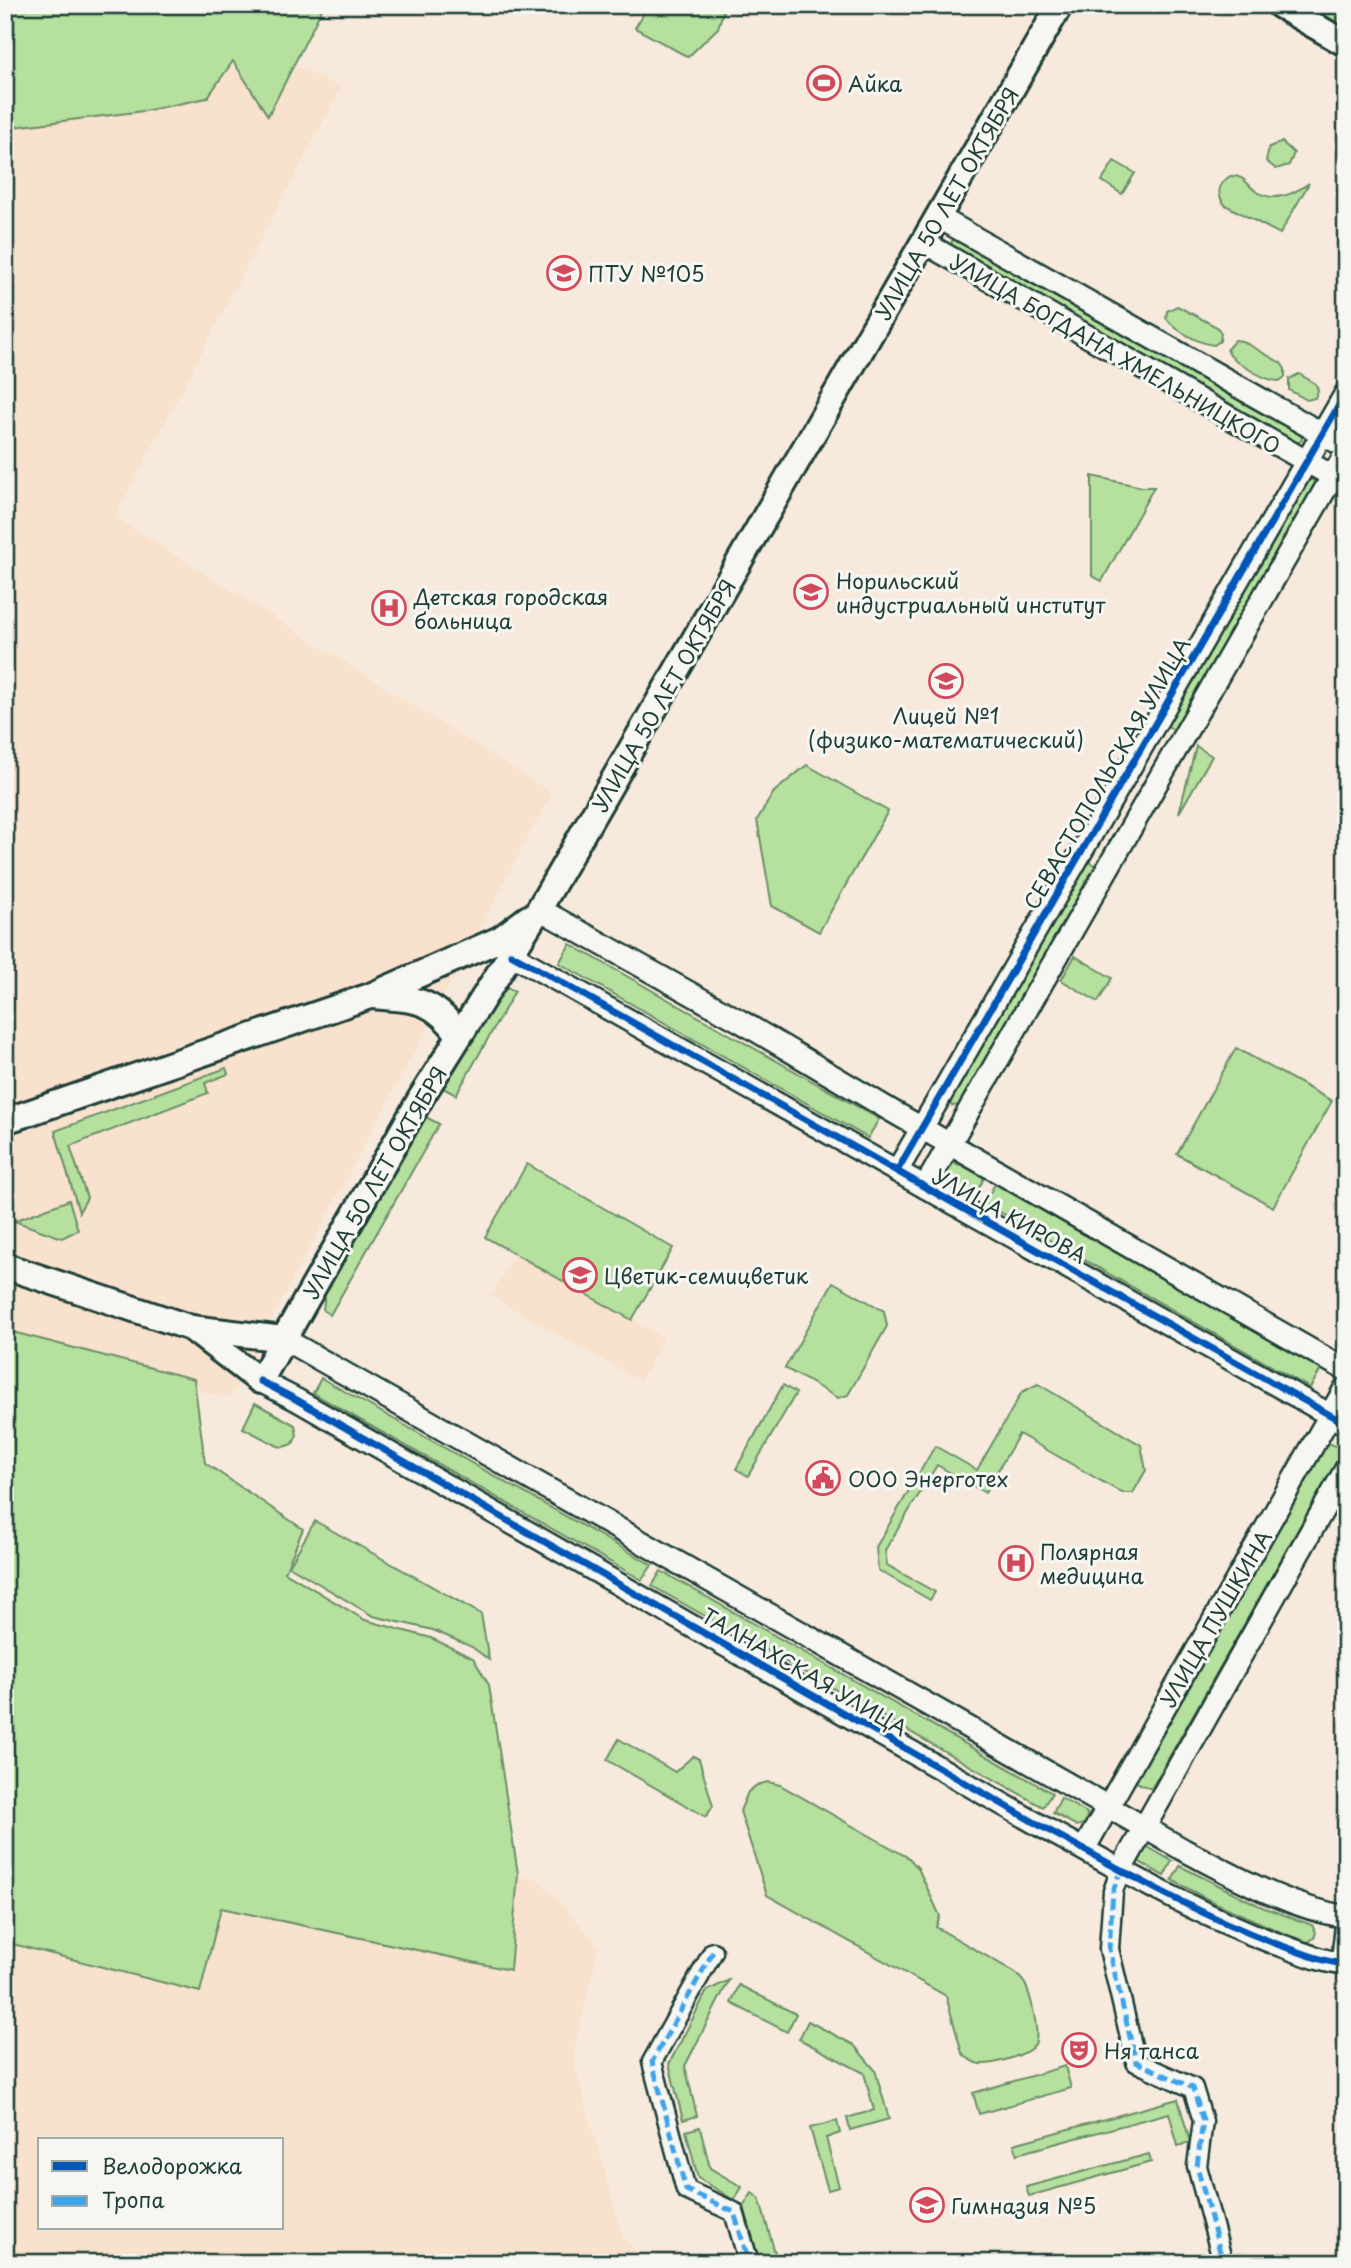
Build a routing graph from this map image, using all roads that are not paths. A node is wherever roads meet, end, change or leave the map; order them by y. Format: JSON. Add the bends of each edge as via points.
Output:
{"nodes":[{"id":1,"x":1060,"y":5,"type":"edge"},
{"id":2,"x":1279,"y":5,"type":"edge"},
{"id":3,"x":1346,"y":44,"type":"edge"},
{"id":4,"x":938,"y":217,"type":"junction"},
{"id":5,"x":923,"y":242,"type":"junction"},
{"id":6,"x":1346,"y":393,"type":"edge"},
{"id":7,"x":1322,"y":434,"type":"junction"},
{"id":8,"x":1346,"y":447,"type":"edge"},
{"id":9,"x":1346,"y":453,"type":"edge"},
{"id":10,"x":1306,"y":461,"type":"junction"},
{"id":11,"x":1339,"y":480,"type":"edge"},
{"id":12,"x":1151,"y":731,"type":"junction"},
{"id":13,"x":1178,"y":746,"type":"junction"},
{"id":14,"x":1083,"y":849,"type":"junction"},
{"id":15,"x":1110,"y":865,"type":"junction"},
{"id":16,"x":539,"y":909,"type":"junction"},
{"id":17,"x":511,"y":954,"type":"junction"},
{"id":18,"x":370,"y":996,"type":"junction"},
{"id":19,"x":459,"y":1035,"type":"junction"},
{"id":20,"x":5,"y":1121,"type":"edge"},
{"id":21,"x":922,"y":1128,"type":"junction"},
{"id":22,"x":950,"y":1144,"type":"junction"},
{"id":23,"x":897,"y":1171,"type":"junction"},
{"id":24,"x":925,"y":1187,"type":"junction"},
{"id":25,"x":5,"y":1266,"type":"edge"},
{"id":26,"x":191,"y":1328,"type":"junction"},
{"id":27,"x":284,"y":1339,"type":"junction"},
{"id":28,"x":1346,"y":1370,"type":"edge"},
{"id":29,"x":260,"y":1381,"type":"junction"},
{"id":30,"x":1346,"y":1387,"type":"edge"},
{"id":31,"x":1338,"y":1419,"type":"edge"},
{"id":32,"x":1346,"y":1469,"type":"edge"},
{"id":33,"x":1108,"y":1807,"type":"junction"},
{"id":34,"x":1144,"y":1828,"type":"junction"},
{"id":35,"x":1084,"y":1849,"type":"junction"},
{"id":36,"x":1121,"y":1869,"type":"junction"},
{"id":37,"x":1346,"y":1917,"type":"edge"},
{"id":38,"x":1346,"y":1930,"type":"edge"},
{"id":39,"x":713,"y":1952,"type":"dead end"},
{"id":40,"x":1344,"y":1964,"type":"edge"},
{"id":41,"x":749,"y":2263,"type":"edge"},
{"id":42,"x":1223,"y":2263,"type":"edge"}],
"edges":[{"from":1,"to":4,"type":"main road","name":"УЛИЦА 50 ЛЕТ ОКТЯБРЯ"},
{"from":2,"to":3,"type":"main road"},
{"from":4,"to":5,"type":"main road","name":"УЛИЦА 50 ЛЕТ ОКТЯБРЯ"},
{"from":4,"to":7,"type":"street","name":"УЛИЦА БОГДАНА ХМЕЛЬНИЦКОГО"},
{"from":5,"to":10,"type":"street","name":"УЛИЦА БОГДАНА ХМЕЛЬНИЦКОГО"},
{"from":5,"to":16,"type":"main road","name":"УЛИЦА 50 ЛЕТ ОКТЯБРЯ"},
{"from":6,"to":7,"type":"street","name":"СЕВАСТОПОЛЬСКАЯ УЛИЦА"},
{"from":7,"to":8,"type":"street","name":"УЛИЦА БОГДАНА ХМЕЛЬНИЦКОГО"},
{"from":7,"to":10,"type":"street","name":"СЕВАСТОПОЛЬСКАЯ УЛИЦА"},
{"from":9,"to":11,"type":"street"},
{"from":10,"to":11,"type":"street","name":"УЛИЦА БОГДАНА ХМЕЛЬНИЦКОГО"},
{"from":10,"to":12,"type":"street","name":"СЕВАСТОПОЛЬСКАЯ УЛИЦА"},
{"from":11,"to":13,"type":"street"},
{"from":12,"to":13,"type":"street"},
{"from":12,"to":14,"type":"street","name":"СЕВАСТОПОЛЬСКАЯ УЛИЦА"},
{"from":13,"to":15,"type":"street"},
{"from":14,"to":15,"type":"street"},
{"from":14,"to":21,"type":"street","name":"СЕВАСТОПОЛЬСКАЯ УЛИЦА"},
{"from":15,"to":22,"type":"street"},
{"from":16,"to":17,"type":"main road","name":"УЛИЦА 50 ЛЕТ ОКТЯБРЯ"},
{"from":16,"to":18,"type":"main road","via":[[500,939]]},
{"from":16,"to":21,"type":"street","name":"УЛИЦА КИРОВА"},
{"from":17,"to":19,"type":"main road","name":"УЛИЦА 50 ЛЕТ ОКТЯБРЯ"},
{"from":17,"to":23,"type":"street","name":"УЛИЦА КИРОВА"},
{"from":18,"to":19,"type":"main road","via":[[428,1004],[447,1018]]},
{"from":18,"to":20,"type":"main road"},
{"from":19,"to":27,"type":"main road","name":"УЛИЦА 50 ЛЕТ ОКТЯБРЯ"},
{"from":21,"to":22,"type":"street","name":"УЛИЦА КИРОВА"},
{"from":21,"to":23,"type":"street","name":"СЕВАСТОПОЛЬСКАЯ УЛИЦА"},
{"from":22,"to":24,"type":"street"},
{"from":22,"to":28,"type":"street","name":"УЛИЦА КИРОВА"},
{"from":23,"to":24,"type":"street","name":"УЛИЦА КИРОВА"},
{"from":24,"to":31,"type":"street","name":"УЛИЦА КИРОВА"},
{"from":25,"to":26,"type":"main road","name":"ТАЛНАХСКАЯ УЛИЦА"},
{"from":26,"to":27,"type":"main road","name":"ТАЛНАХСКАЯ УЛИЦА"},
{"from":26,"to":29,"type":"main road","name":"ТАЛНАХСКАЯ УЛИЦА"},
{"from":27,"to":29,"type":"main road","name":"УЛИЦА 50 ЛЕТ ОКТЯБРЯ"},
{"from":27,"to":33,"type":"street","name":"ТАЛНАХСКАЯ УЛИЦА"},
{"from":29,"to":35,"type":"street","name":"ТАЛНАХСКАЯ УЛИЦА"},
{"from":30,"to":31,"type":"street","name":"УЛИЦА ПУШКИНА"},
{"from":31,"to":33,"type":"street","name":"УЛИЦА ПУШКИНА"},
{"from":32,"to":34,"type":"street","name":"УЛИЦА ПУШКИНА"},
{"from":33,"to":34,"type":"street","name":"ТАЛНАХСКАЯ УЛИЦА"},
{"from":33,"to":35,"type":"street","name":"УЛИЦА ПУШКИНА"},
{"from":34,"to":36,"type":"street","name":"УЛИЦА ПУШКИНА"},
{"from":34,"to":37,"type":"street","name":"ТАЛНАХСКАЯ УЛИЦА","via":[[1263,1891]]},
{"from":35,"to":36,"type":"street","name":"ТАЛНАХСКАЯ УЛИЦА"},
{"from":36,"to":40,"type":"street","name":"ТАЛНАХСКАЯ УЛИЦА","via":[[1243,1931]]},
{"from":36,"to":42,"type":"street","via":[[1113,1891],[1109,1949],[1136,2062],[1193,2088],[1203,2121],[1197,2166]]},
{"from":38,"to":40,"type":"street"},
{"from":39,"to":41,"type":"street","via":[[652,2062],[686,2190],[734,2212]]}]}
